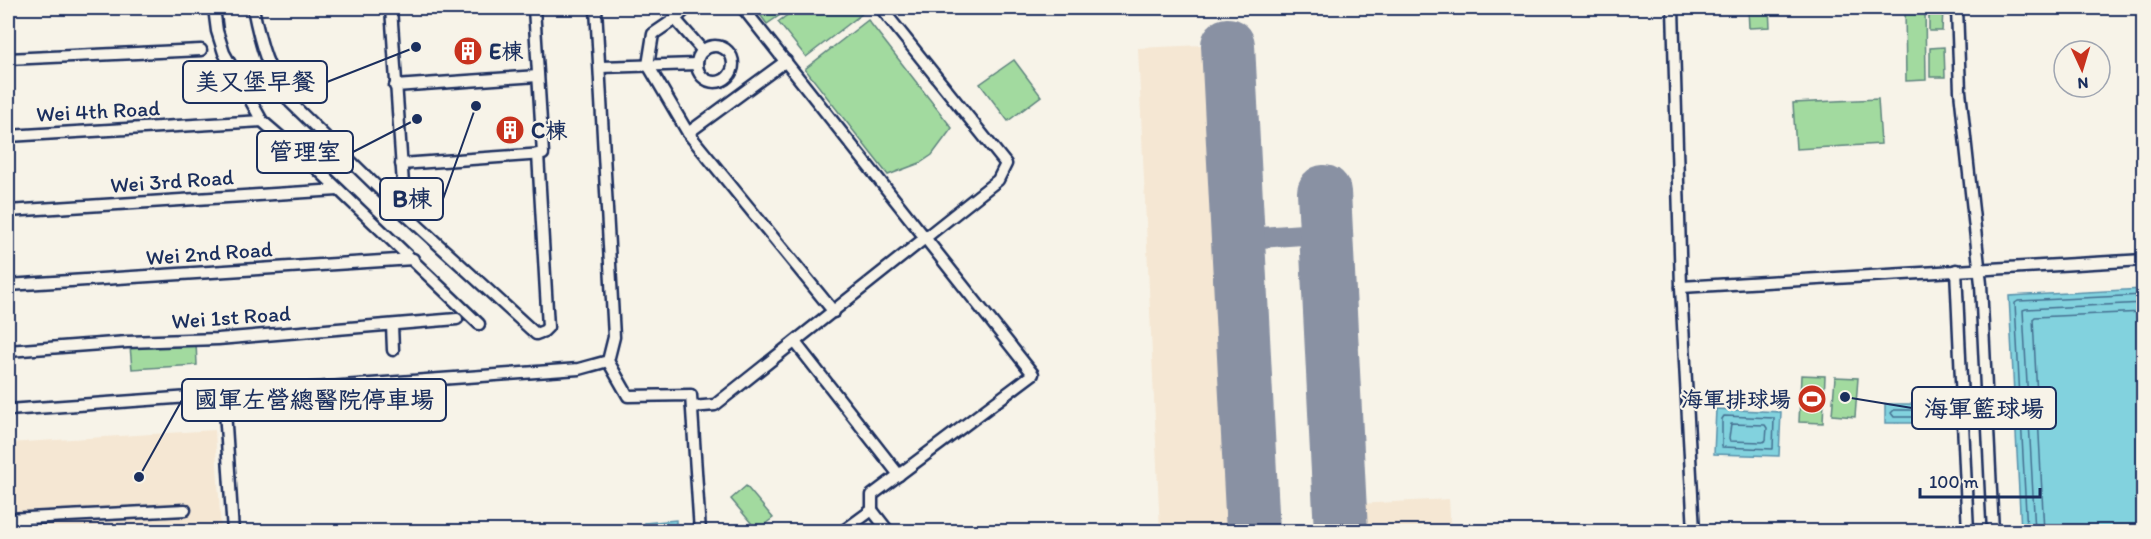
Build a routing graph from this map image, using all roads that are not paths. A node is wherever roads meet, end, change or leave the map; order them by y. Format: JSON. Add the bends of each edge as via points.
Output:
{"nodes":[{"id":1,"x":214,"y":8,"type":"edge"},
{"id":2,"x":253,"y":8,"type":"edge"},
{"id":3,"x":391,"y":8,"type":"edge"},
{"id":4,"x":534,"y":8,"type":"edge"},
{"id":5,"x":596,"y":8,"type":"edge"},
{"id":6,"x":687,"y":8,"type":"edge"},
{"id":7,"x":743,"y":8,"type":"edge"},
{"id":8,"x":881,"y":8,"type":"edge"},
{"id":9,"x":1673,"y":8,"type":"edge"},
{"id":10,"x":1957,"y":8,"type":"edge"},
{"id":11,"x":675,"y":19,"type":"junction"},
{"id":12,"x":201,"y":50,"type":"dead end"},
{"id":13,"x":703,"y":51,"type":"junction"},
{"id":14,"x":8,"y":59,"type":"edge"},
{"id":15,"x":786,"y":61,"type":"junction"},
{"id":16,"x":697,"y":64,"type":"junction"},
{"id":17,"x":648,"y":65,"type":"junction"},
{"id":18,"x":600,"y":67,"type":"junction"},
{"id":19,"x":538,"y":76,"type":"junction"},
{"id":20,"x":728,"y":76,"type":"junction"},
{"id":21,"x":395,"y":86,"type":"junction"},
{"id":22,"x":741,"y":94,"type":"junction"},
{"id":23,"x":262,"y":121,"type":"junction"},
{"id":24,"x":688,"y":133,"type":"junction"},
{"id":25,"x":8,"y":136,"type":"edge"},
{"id":26,"x":541,"y":154,"type":"junction"},
{"id":27,"x":401,"y":164,"type":"junction"},
{"id":28,"x":338,"y":190,"type":"junction"},
{"id":29,"x":8,"y":211,"type":"edge"},
{"id":30,"x":405,"y":214,"type":"junction"},
{"id":31,"x":925,"y":237,"type":"junction"},
{"id":32,"x":413,"y":259,"type":"junction"},
{"id":33,"x":2144,"y":260,"type":"edge"},
{"id":34,"x":1979,"y":268,"type":"junction"},
{"id":35,"x":1956,"y":270,"type":"junction"},
{"id":36,"x":8,"y":285,"type":"edge"},
{"id":37,"x":1681,"y":286,"type":"junction"},
{"id":38,"x":834,"y":312,"type":"junction"},
{"id":39,"x":457,"y":319,"type":"dead end"},
{"id":40,"x":479,"y":324,"type":"dead end"},
{"id":41,"x":392,"y":325,"type":"junction"},
{"id":42,"x":795,"y":342,"type":"junction"},
{"id":43,"x":393,"y":350,"type":"dead end"},
{"id":44,"x":8,"y":351,"type":"edge"},
{"id":45,"x":608,"y":361,"type":"junction"},
{"id":46,"x":224,"y":395,"type":"junction"},
{"id":47,"x":692,"y":407,"type":"junction"},
{"id":48,"x":8,"y":410,"type":"edge"},
{"id":49,"x":899,"y":475,"type":"junction"},
{"id":50,"x":185,"y":510,"type":"dead end"},
{"id":51,"x":872,"y":510,"type":"junction"},
{"id":52,"x":8,"y":519,"type":"edge"},
{"id":53,"x":233,"y":531,"type":"edge"},
{"id":54,"x":700,"y":531,"type":"edge"},
{"id":55,"x":842,"y":531,"type":"edge"},
{"id":56,"x":889,"y":531,"type":"edge"},
{"id":57,"x":1694,"y":531,"type":"edge"},
{"id":58,"x":1968,"y":531,"type":"edge"},
{"id":59,"x":1993,"y":531,"type":"edge"}],
"edges":[{"from":1,"to":23,"type":"street","via":[[224,53]]},
{"from":2,"to":30,"type":"street","via":[[267,63],[282,91]]},
{"from":3,"to":21,"type":"street"},
{"from":4,"to":19,"type":"street"},
{"from":5,"to":18,"type":"street"},
{"from":6,"to":11,"type":"street"},
{"from":7,"to":15,"type":"street"},
{"from":8,"to":31,"type":"street","via":[[1006,164],[998,180]]},
{"from":9,"to":37,"type":"street"},
{"from":10,"to":34,"type":"street","via":[[1960,91]]},
{"from":11,"to":13,"type":"street"},
{"from":11,"to":17,"type":"street","via":[[653,34]]},
{"from":12,"to":14,"type":"street"},
{"from":13,"to":16,"type":"street"},
{"from":13,"to":20,"type":"street","via":[[718,46],[728,51],[733,61]]},
{"from":15,"to":22,"type":"street"},
{"from":15,"to":31,"type":"street"},
{"from":16,"to":17,"type":"street"},
{"from":16,"to":20,"type":"street","via":[[706,79],[717,81]]},
{"from":17,"to":18,"type":"street"},
{"from":17,"to":24,"type":"street"},
{"from":18,"to":45,"type":"street","via":[[614,337]]},
{"from":19,"to":21,"type":"street"},
{"from":19,"to":26,"type":"street"},
{"from":20,"to":22,"type":"street"},
{"from":21,"to":27,"type":"street"},
{"from":22,"to":24,"type":"street"},
{"from":23,"to":25,"type":"street","name":"Wei 4th Road"},
{"from":23,"to":28,"type":"street"},
{"from":24,"to":38,"type":"street"},
{"from":26,"to":27,"type":"street"},
{"from":26,"to":30,"type":"street","via":[[548,318],[544,331],[536,334]]},
{"from":27,"to":30,"type":"street"},
{"from":28,"to":29,"type":"street","name":"Wei 3rd Road"},
{"from":28,"to":32,"type":"street"},
{"from":31,"to":38,"type":"street"},
{"from":31,"to":49,"type":"street","via":[[1032,374]]},
{"from":32,"to":36,"type":"street","name":"Wei 2nd Road"},
{"from":32,"to":40,"type":"street"},
{"from":33,"to":34,"type":"street"},
{"from":34,"to":35,"type":"street"},
{"from":34,"to":59,"type":"street"},
{"from":35,"to":37,"type":"street"},
{"from":35,"to":58,"type":"street"},
{"from":37,"to":57,"type":"street"},
{"from":38,"to":42,"type":"street"},
{"from":39,"to":41,"type":"street","name":"Wei 1st Road"},
{"from":41,"to":43,"type":"street"},
{"from":41,"to":44,"type":"street","name":"Wei 1st Road"},
{"from":42,"to":47,"type":"street","via":[[715,405]]},
{"from":42,"to":49,"type":"street"},
{"from":45,"to":46,"type":"street","via":[[579,369]]},
{"from":45,"to":47,"type":"street","via":[[628,396],[691,395]]},
{"from":46,"to":48,"type":"street"},
{"from":46,"to":53,"type":"street"},
{"from":47,"to":54,"type":"street"},
{"from":49,"to":51,"type":"street","via":[[872,495]]},
{"from":50,"to":52,"type":"street"},
{"from":51,"to":55,"type":"street"},
{"from":51,"to":56,"type":"street"}]}
